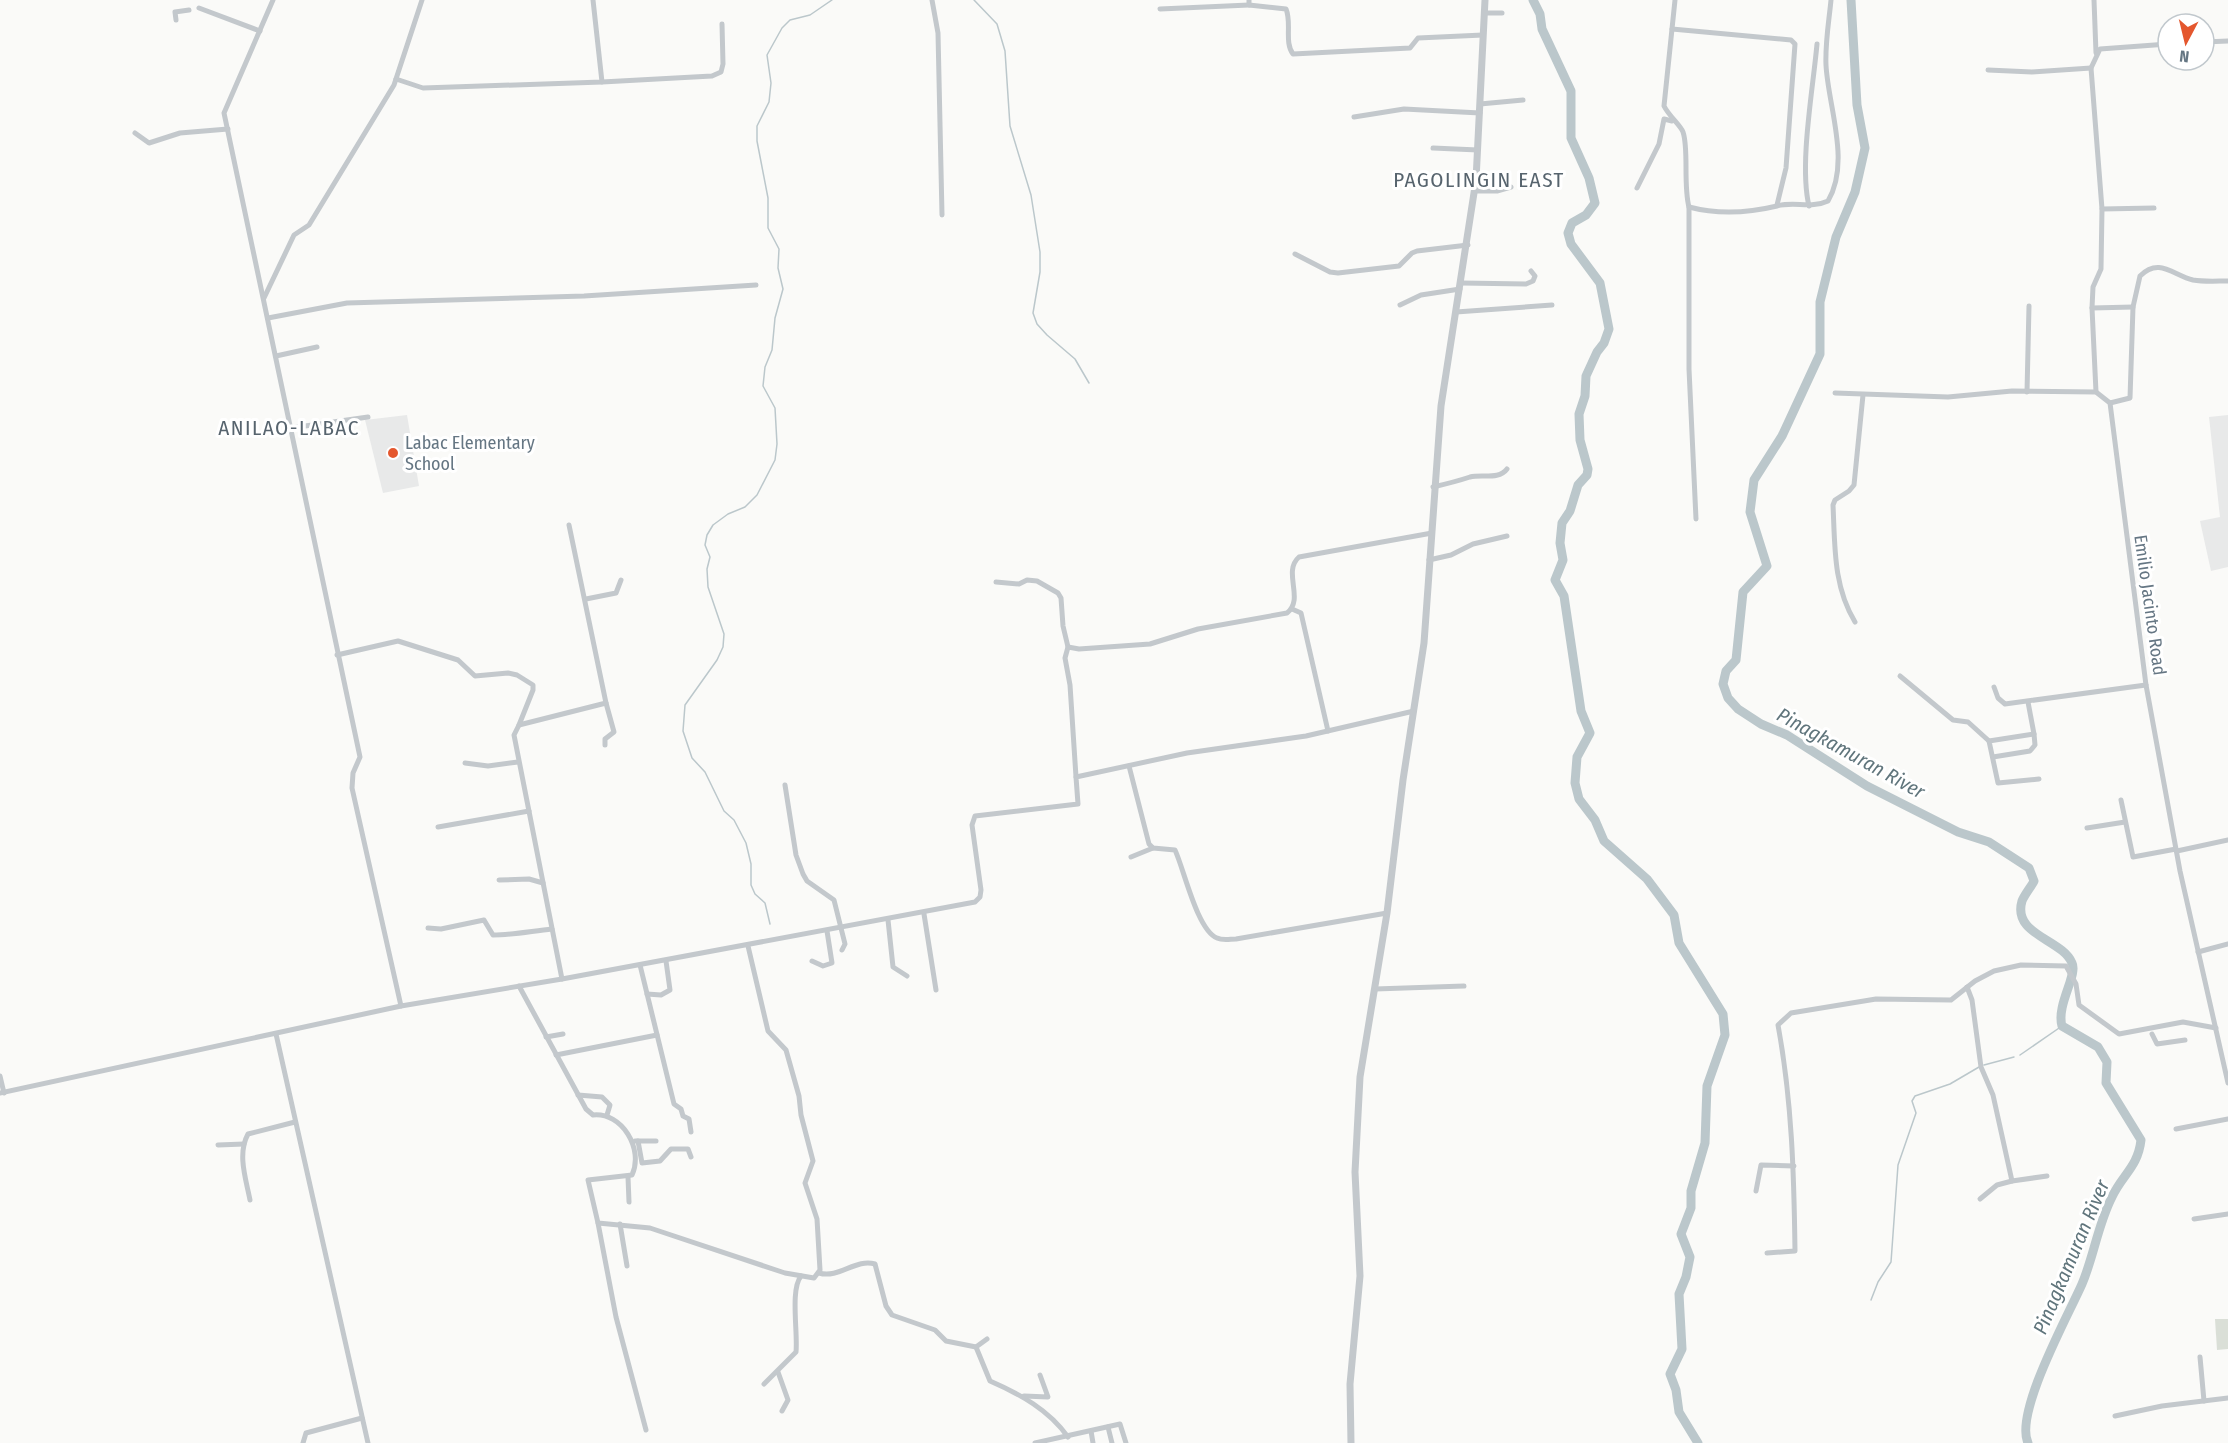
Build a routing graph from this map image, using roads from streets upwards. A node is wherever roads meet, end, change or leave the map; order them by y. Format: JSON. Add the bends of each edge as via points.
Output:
{"nodes":[{"id":1,"x":273,"y":0,"type":"edge"},
{"id":2,"x":422,"y":0,"type":"edge"},
{"id":3,"x":593,"y":0,"type":"edge"},
{"id":4,"x":932,"y":0,"type":"edge"},
{"id":5,"x":1485,"y":0,"type":"edge"},
{"id":6,"x":1675,"y":0,"type":"edge"},
{"id":7,"x":1831,"y":0,"type":"edge"},
{"id":8,"x":2094,"y":0,"type":"edge"},
{"id":9,"x":1249,"y":3,"type":"edge"},
{"id":10,"x":199,"y":8,"type":"dead end"},
{"id":11,"x":1160,"y":9,"type":"dead end"},
{"id":12,"x":189,"y":10,"type":"dead end"},
{"id":13,"x":1484,"y":13,"type":"junction"},
{"id":14,"x":1502,"y":13,"type":"dead end"},
{"id":15,"x":176,"y":20,"type":"dead end"},
{"id":16,"x":722,"y":24,"type":"dead end"},
{"id":17,"x":1672,"y":29,"type":"junction"},
{"id":18,"x":260,"y":31,"type":"junction"},
{"id":19,"x":1483,"y":35,"type":"junction"},
{"id":20,"x":1817,"y":44,"type":"dead end"},
{"id":21,"x":2156,"y":44,"type":"edge"},
{"id":22,"x":2096,"y":53,"type":"junction"},
{"id":23,"x":2091,"y":68,"type":"junction"},
{"id":24,"x":1988,"y":70,"type":"dead end"},
{"id":25,"x":396,"y":79,"type":"junction"},
{"id":26,"x":602,"y":82,"type":"junction"},
{"id":27,"x":1523,"y":100,"type":"dead end"},
{"id":28,"x":1480,"y":104,"type":"junction"},
{"id":29,"x":224,"y":113,"type":"junction"},
{"id":30,"x":1480,"y":113,"type":"junction"},
{"id":31,"x":1354,"y":117,"type":"dead end"},
{"id":32,"x":1672,"y":121,"type":"junction"},
{"id":33,"x":228,"y":129,"type":"junction"},
{"id":34,"x":219,"y":130,"type":"junction"},
{"id":35,"x":135,"y":133,"type":"dead end"},
{"id":36,"x":1432,"y":148,"type":"dead end"},
{"id":37,"x":1478,"y":150,"type":"junction"},
{"id":38,"x":1511,"y":187,"type":"dead end"},
{"id":39,"x":1637,"y":188,"type":"dead end"},
{"id":40,"x":1475,"y":191,"type":"junction"},
{"id":41,"x":1778,"y":205,"type":"junction"},
{"id":42,"x":1809,"y":206,"type":"junction"},
{"id":43,"x":1689,"y":207,"type":"junction"},
{"id":44,"x":2154,"y":208,"type":"dead end"},
{"id":45,"x":2102,"y":209,"type":"junction"},
{"id":46,"x":942,"y":215,"type":"dead end"},
{"id":47,"x":1468,"y":245,"type":"junction"},
{"id":48,"x":1295,"y":254,"type":"dead end"},
{"id":49,"x":1531,"y":271,"type":"dead end"},
{"id":50,"x":2228,"y":281,"type":"edge"},
{"id":51,"x":756,"y":285,"type":"dead end"},
{"id":52,"x":1461,"y":286,"type":"junction"},
{"id":53,"x":264,"y":298,"type":"junction"},
{"id":54,"x":1400,"y":305,"type":"dead end"},
{"id":55,"x":1552,"y":305,"type":"dead end"},
{"id":56,"x":2029,"y":306,"type":"dead end"},
{"id":57,"x":2133,"y":307,"type":"junction"},
{"id":58,"x":2092,"y":308,"type":"junction"},
{"id":59,"x":1456,"y":312,"type":"junction"},
{"id":60,"x":268,"y":318,"type":"junction"},
{"id":61,"x":317,"y":347,"type":"dead end"},
{"id":62,"x":276,"y":356,"type":"junction"},
{"id":63,"x":2027,"y":392,"type":"junction"},
{"id":64,"x":2096,"y":392,"type":"junction"},
{"id":65,"x":1835,"y":393,"type":"dead end"},
{"id":66,"x":1863,"y":395,"type":"junction"},
{"id":67,"x":2110,"y":403,"type":"junction"},
{"id":68,"x":369,"y":417,"type":"dead end"},
{"id":69,"x":291,"y":428,"type":"junction"},
{"id":70,"x":1507,"y":469,"type":"dead end"},
{"id":71,"x":1433,"y":487,"type":"junction"},
{"id":72,"x":1696,"y":519,"type":"dead end"},
{"id":73,"x":569,"y":525,"type":"dead end"},
{"id":74,"x":1432,"y":533,"type":"junction"},
{"id":75,"x":1507,"y":537,"type":"dead end"},
{"id":76,"x":1429,"y":560,"type":"junction"},
{"id":77,"x":621,"y":580,"type":"dead end"},
{"id":78,"x":996,"y":582,"type":"dead end"},
{"id":79,"x":586,"y":599,"type":"junction"},
{"id":80,"x":1292,"y":609,"type":"junction"},
{"id":81,"x":1855,"y":622,"type":"dead end"},
{"id":82,"x":1068,"y":647,"type":"junction"},
{"id":83,"x":338,"y":655,"type":"junction"},
{"id":84,"x":1900,"y":676,"type":"dead end"},
{"id":85,"x":2146,"y":685,"type":"junction"},
{"id":86,"x":1994,"y":687,"type":"dead end"},
{"id":87,"x":2028,"y":702,"type":"junction"},
{"id":88,"x":606,"y":703,"type":"junction"},
{"id":89,"x":1414,"y":711,"type":"junction"},
{"id":90,"x":519,"y":725,"type":"junction"},
{"id":91,"x":1328,"y":731,"type":"junction"},
{"id":92,"x":2034,"y":734,"type":"junction"},
{"id":93,"x":1989,"y":741,"type":"junction"},
{"id":94,"x":605,"y":745,"type":"dead end"},
{"id":95,"x":1993,"y":757,"type":"junction"},
{"id":96,"x":518,"y":762,"type":"junction"},
{"id":97,"x":465,"y":763,"type":"dead end"},
{"id":98,"x":1129,"y":766,"type":"junction"},
{"id":99,"x":1076,"y":777,"type":"junction"},
{"id":100,"x":2038,"y":779,"type":"dead end"},
{"id":101,"x":785,"y":785,"type":"dead end"},
{"id":102,"x":2121,"y":800,"type":"dead end"},
{"id":103,"x":529,"y":810,"type":"junction"},
{"id":104,"x":2125,"y":822,"type":"junction"},
{"id":105,"x":438,"y":827,"type":"dead end"},
{"id":106,"x":2087,"y":828,"type":"dead end"},
{"id":107,"x":2228,"y":840,"type":"edge"},
{"id":108,"x":1152,"y":848,"type":"junction"},
{"id":109,"x":2176,"y":850,"type":"junction"},
{"id":110,"x":1131,"y":857,"type":"dead end"},
{"id":111,"x":499,"y":880,"type":"dead end"},
{"id":112,"x":543,"y":883,"type":"junction"},
{"id":113,"x":1387,"y":913,"type":"junction"},
{"id":114,"x":924,"y":914,"type":"junction"},
{"id":115,"x":888,"y":920,"type":"junction"},
{"id":116,"x":428,"y":928,"type":"dead end"},
{"id":117,"x":552,"y":929,"type":"junction"},
{"id":118,"x":842,"y":930,"type":"junction"},
{"id":119,"x":828,"y":934,"type":"junction"},
{"id":120,"x":2228,"y":944,"type":"edge"},
{"id":121,"x":748,"y":946,"type":"junction"},
{"id":122,"x":842,"y":950,"type":"dead end"},
{"id":123,"x":2198,"y":952,"type":"junction"},
{"id":124,"x":666,"y":961,"type":"junction"},
{"id":125,"x":813,"y":961,"type":"dead end"},
{"id":126,"x":640,"y":965,"type":"junction"},
{"id":127,"x":907,"y":976,"type":"dead end"},
{"id":128,"x":562,"y":979,"type":"junction"},
{"id":129,"x":519,"y":986,"type":"junction"},
{"id":130,"x":1464,"y":986,"type":"dead end"},
{"id":131,"x":1966,"y":987,"type":"junction"},
{"id":132,"x":1375,"y":989,"type":"junction"},
{"id":133,"x":936,"y":990,"type":"dead end"},
{"id":134,"x":647,"y":994,"type":"junction"},
{"id":135,"x":401,"y":1006,"type":"junction"},
{"id":136,"x":2216,"y":1028,"type":"junction"},
{"id":137,"x":2151,"y":1031,"type":"junction"},
{"id":138,"x":276,"y":1034,"type":"junction"},
{"id":139,"x":562,"y":1034,"type":"dead end"},
{"id":140,"x":657,"y":1035,"type":"junction"},
{"id":141,"x":546,"y":1037,"type":"junction"},
{"id":142,"x":2185,"y":1040,"type":"dead end"},
{"id":143,"x":556,"y":1055,"type":"junction"},
{"id":144,"x":0,"y":1076,"type":"edge"},
{"id":145,"x":2228,"y":1083,"type":"edge"},
{"id":146,"x":2,"y":1093,"type":"edge"},
{"id":147,"x":578,"y":1095,"type":"junction"},
{"id":148,"x":607,"y":1115,"type":"junction"},
{"id":149,"x":2228,"y":1119,"type":"edge"},
{"id":150,"x":295,"y":1122,"type":"junction"},
{"id":151,"x":2176,"y":1129,"type":"dead end"},
{"id":152,"x":691,"y":1132,"type":"dead end"},
{"id":153,"x":630,"y":1140,"type":"junction"},
{"id":154,"x":638,"y":1141,"type":"junction"},
{"id":155,"x":656,"y":1141,"type":"dead end"},
{"id":156,"x":244,"y":1144,"type":"junction"},
{"id":157,"x":218,"y":1145,"type":"dead end"},
{"id":158,"x":691,"y":1157,"type":"dead end"},
{"id":159,"x":1794,"y":1166,"type":"junction"},
{"id":160,"x":2047,"y":1176,"type":"dead end"},
{"id":161,"x":628,"y":1177,"type":"junction"},
{"id":162,"x":2012,"y":1181,"type":"junction"},
{"id":163,"x":1756,"y":1191,"type":"dead end"},
{"id":164,"x":1980,"y":1199,"type":"dead end"},
{"id":165,"x":250,"y":1200,"type":"dead end"},
{"id":166,"x":629,"y":1202,"type":"dead end"},
{"id":167,"x":2228,"y":1214,"type":"edge"},
{"id":168,"x":2194,"y":1220,"type":"dead end"},
{"id":169,"x":598,"y":1223,"type":"junction"},
{"id":170,"x":620,"y":1224,"type":"junction"},
{"id":171,"x":1767,"y":1254,"type":"dead end"},
{"id":172,"x":627,"y":1266,"type":"dead end"},
{"id":173,"x":819,"y":1273,"type":"junction"},
{"id":174,"x":801,"y":1276,"type":"junction"},
{"id":175,"x":987,"y":1339,"type":"dead end"},
{"id":176,"x":976,"y":1347,"type":"junction"},
{"id":177,"x":2200,"y":1357,"type":"dead end"},
{"id":178,"x":778,"y":1372,"type":"junction"},
{"id":179,"x":1040,"y":1375,"type":"dead end"},
{"id":180,"x":764,"y":1384,"type":"dead end"},
{"id":181,"x":1022,"y":1396,"type":"junction"},
{"id":182,"x":2228,"y":1398,"type":"edge"},
{"id":183,"x":2204,"y":1401,"type":"junction"},
{"id":184,"x":782,"y":1411,"type":"dead end"},
{"id":185,"x":2115,"y":1416,"type":"dead end"},
{"id":186,"x":362,"y":1418,"type":"junction"},
{"id":187,"x":1108,"y":1427,"type":"junction"},
{"id":188,"x":646,"y":1430,"type":"dead end"},
{"id":189,"x":1091,"y":1431,"type":"junction"},
{"id":190,"x":1077,"y":1435,"type":"junction"},
{"id":191,"x":1068,"y":1437,"type":"junction"},
{"id":192,"x":1060,"y":1441,"type":"edge"},
{"id":193,"x":303,"y":1443,"type":"edge"},
{"id":194,"x":368,"y":1443,"type":"edge"},
{"id":195,"x":1035,"y":1443,"type":"edge"},
{"id":196,"x":1046,"y":1443,"type":"edge"},
{"id":197,"x":1079,"y":1443,"type":"edge"},
{"id":198,"x":1094,"y":1443,"type":"edge"},
{"id":199,"x":1112,"y":1443,"type":"edge"},
{"id":200,"x":1126,"y":1443,"type":"edge"},
{"id":201,"x":1351,"y":1443,"type":"edge"}],
"edges":[{"from":1,"to":18,"type":"street"},
{"from":2,"to":25,"type":"street"},
{"from":3,"to":26,"type":"street"},
{"from":4,"to":46,"type":"street","via":[[938,33]]},
{"from":5,"to":13,"type":"street"},
{"from":6,"to":17,"type":"street"},
{"from":7,"to":42,"type":"street","via":[[1826,66],[1838,132],[1837,158],[1828,201]]},
{"from":8,"to":22,"type":"street"},
{"from":9,"to":11,"type":"street"},
{"from":9,"to":19,"type":"street","via":[[1284,7],[1293,54],[1410,48],[1418,38]]},
{"from":10,"to":18,"type":"street"},
{"from":12,"to":15,"type":"street","via":[[175,12]]},
{"from":13,"to":14,"type":"street"},
{"from":13,"to":19,"type":"street"},
{"from":16,"to":26,"type":"street","via":[[721,72],[712,76]]},
{"from":17,"to":32,"type":"street","via":[[1664,106]]},
{"from":17,"to":41,"type":"street","via":[[1791,40],[1795,44],[1786,168]]},
{"from":18,"to":29,"type":"street"},
{"from":19,"to":28,"type":"street"},
{"from":20,"to":42,"type":"street","via":[[1805,190]]},
{"from":21,"to":22,"type":"street","via":[[2119,46]]},
{"from":22,"to":23,"type":"street"},
{"from":23,"to":24,"type":"street"},
{"from":23,"to":45,"type":"street"},
{"from":25,"to":26,"type":"street","via":[[423,88]]},
{"from":25,"to":53,"type":"street","via":[[309,225],[294,235]]},
{"from":27,"to":28,"type":"street"},
{"from":28,"to":30,"type":"street"},
{"from":29,"to":33,"type":"street"},
{"from":29,"to":34,"type":"street"},
{"from":30,"to":31,"type":"street","via":[[1404,109]]},
{"from":30,"to":37,"type":"street"},
{"from":32,"to":39,"type":"street","via":[[1664,119],[1659,144]]},
{"from":32,"to":43,"type":"street","via":[[1680,127],[1684,138]]},
{"from":33,"to":34,"type":"street"},
{"from":33,"to":53,"type":"street"},
{"from":34,"to":35,"type":"street","via":[[180,133],[149,143]]},
{"from":36,"to":37,"type":"street"},
{"from":37,"to":40,"type":"street"},
{"from":38,"to":40,"type":"street"},
{"from":40,"to":47,"type":"street"},
{"from":41,"to":42,"type":"street"},
{"from":41,"to":43,"type":"street","via":[[1767,210],[1727,212]]},
{"from":43,"to":72,"type":"street","via":[[1689,369]]},
{"from":44,"to":45,"type":"street"},
{"from":45,"to":58,"type":"street","via":[[2101,269],[2093,287]]},
{"from":47,"to":48,"type":"street","via":[[1412,253],[1399,266],[1338,273]]},
{"from":47,"to":52,"type":"street"},
{"from":49,"to":52,"type":"street","via":[[1533,281],[1526,284]]},
{"from":50,"to":57,"type":"street","via":[[2197,281],[2155,267],[2140,276]]},
{"from":51,"to":60,"type":"street","via":[[584,296],[347,303]]},
{"from":52,"to":54,"type":"street","via":[[1421,295]]},
{"from":52,"to":59,"type":"street"},
{"from":53,"to":60,"type":"street"},
{"from":55,"to":59,"type":"street"},
{"from":56,"to":63,"type":"street"},
{"from":57,"to":58,"type":"street"},
{"from":57,"to":67,"type":"street","via":[[2130,398]]},
{"from":58,"to":64,"type":"street"},
{"from":59,"to":71,"type":"street"},
{"from":60,"to":62,"type":"street"},
{"from":61,"to":62,"type":"street"},
{"from":62,"to":69,"type":"street"},
{"from":63,"to":64,"type":"street"},
{"from":63,"to":66,"type":"street","via":[[1948,397]]},
{"from":64,"to":67,"type":"street"},
{"from":65,"to":66,"type":"street"},
{"from":66,"to":81,"type":"street","via":[[1854,485],[1833,505],[1836,567],[1846,607]]},
{"from":67,"to":85,"type":"street","name":"Emilio Jacinto Road"},
{"from":68,"to":69,"type":"street"},
{"from":69,"to":83,"type":"street"},
{"from":70,"to":71,"type":"street","via":[[1501,475],[1471,477]]},
{"from":71,"to":74,"type":"street"},
{"from":73,"to":79,"type":"street"},
{"from":74,"to":76,"type":"street"},
{"from":74,"to":80,"type":"street","via":[[1299,557],[1292,568]]},
{"from":75,"to":76,"type":"street"},
{"from":76,"to":89,"type":"street","via":[[1424,643]]},
{"from":77,"to":79,"type":"street","via":[[616,593]]},
{"from":78,"to":82,"type":"street","via":[[1037,581],[1058,593]]},
{"from":79,"to":88,"type":"street"},
{"from":80,"to":82,"type":"street","via":[[1176,634],[1164,642]]},
{"from":80,"to":91,"type":"street","via":[[1301,614]]},
{"from":82,"to":99,"type":"street","via":[[1065,658]]},
{"from":83,"to":90,"type":"street","via":[[398,641],[458,660],[475,676],[517,675],[533,685]]},
{"from":83,"to":135,"type":"street","via":[[360,757],[352,788]]},
{"from":84,"to":93,"type":"street","via":[[1953,720],[1968,722]]},
{"from":85,"to":87,"type":"street"},
{"from":85,"to":109,"type":"street","name":"Emilio Jacinto Road"},
{"from":86,"to":87,"type":"street","via":[[2002,703]]},
{"from":87,"to":92,"type":"street"},
{"from":88,"to":90,"type":"street"},
{"from":88,"to":94,"type":"street","via":[[614,732],[605,739]]},
{"from":89,"to":91,"type":"street"},
{"from":89,"to":113,"type":"street"},
{"from":90,"to":96,"type":"street","via":[[514,735]]},
{"from":91,"to":98,"type":"street"},
{"from":92,"to":93,"type":"street"},
{"from":92,"to":95,"type":"street","via":[[2035,744],[2030,751]]},
{"from":93,"to":95,"type":"street"},
{"from":95,"to":100,"type":"street","via":[[2000,784]]},
{"from":96,"to":97,"type":"street","via":[[488,766]]},
{"from":96,"to":103,"type":"street"},
{"from":98,"to":99,"type":"street"},
{"from":98,"to":108,"type":"street"},
{"from":99,"to":114,"type":"street","via":[[1078,804],[975,816],[972,825],[980,897],[975,902]]},
{"from":101,"to":118,"type":"street","via":[[796,855],[803,874],[834,900]]},
{"from":102,"to":104,"type":"street"},
{"from":103,"to":105,"type":"street"},
{"from":103,"to":112,"type":"street"},
{"from":104,"to":106,"type":"street"},
{"from":104,"to":109,"type":"street","via":[[2133,856]]},
{"from":107,"to":109,"type":"street"},
{"from":108,"to":110,"type":"street"},
{"from":108,"to":113,"type":"street","via":[[1175,850],[1192,900],[1208,931],[1218,939]]},
{"from":109,"to":123,"type":"street","name":"Emilio Jacinto Road"},
{"from":111,"to":112,"type":"street","via":[[529,879]]},
{"from":112,"to":117,"type":"street"},
{"from":113,"to":132,"type":"street"},
{"from":114,"to":115,"type":"street"},
{"from":114,"to":133,"type":"street"},
{"from":115,"to":118,"type":"street"},
{"from":115,"to":127,"type":"street","via":[[893,967]]},
{"from":116,"to":117,"type":"street","via":[[484,921],[493,934]]},
{"from":117,"to":128,"type":"street"},
{"from":118,"to":119,"type":"street"},
{"from":118,"to":122,"type":"street"},
{"from":119,"to":121,"type":"street"},
{"from":119,"to":125,"type":"street","via":[[832,963],[823,966]]},
{"from":120,"to":123,"type":"street"},
{"from":121,"to":124,"type":"street"},
{"from":121,"to":173,"type":"street","via":[[768,1031],[786,1050],[799,1096],[813,1161],[805,1183],[817,1219]]},
{"from":123,"to":136,"type":"street","name":"Emilio Jacinto Road"},
{"from":124,"to":126,"type":"street"},
{"from":124,"to":134,"type":"street","via":[[670,990],[661,996]]},
{"from":126,"to":128,"type":"street"},
{"from":126,"to":134,"type":"street"},
{"from":128,"to":129,"type":"street"},
{"from":129,"to":135,"type":"street"},
{"from":129,"to":141,"type":"street"},
{"from":130,"to":132,"type":"street"},
{"from":131,"to":137,"type":"street","via":[[1994,972],[2021,965],[2066,966],[2076,984],[2079,1005],[2113,1031]]},
{"from":131,"to":159,"type":"street","via":[[1951,1000],[1876,999],[1791,1013],[1780,1020]]},
{"from":131,"to":162,"type":"street","via":[[1972,1000],[1981,1067],[1993,1095]]},
{"from":132,"to":201,"type":"street","via":[[1360,1077],[1357,1122],[1360,1276],[1350,1384]]},
{"from":134,"to":140,"type":"street"},
{"from":135,"to":138,"type":"street"},
{"from":136,"to":137,"type":"street","via":[[2183,1022]]},
{"from":136,"to":145,"type":"street","name":"Emilio Jacinto Road"},
{"from":137,"to":142,"type":"street","via":[[2157,1044]]},
{"from":138,"to":146,"type":"street"},
{"from":138,"to":150,"type":"street"},
{"from":139,"to":141,"type":"street"},
{"from":140,"to":143,"type":"street"},
{"from":140,"to":152,"type":"street","via":[[674,1104],[689,1119]]},
{"from":141,"to":143,"type":"street"},
{"from":143,"to":147,"type":"street"},
{"from":144,"to":146,"type":"street"},
{"from":147,"to":148,"type":"street","via":[[590,1114]]},
{"from":147,"to":148,"type":"street","via":[[602,1097],[610,1105]]},
{"from":148,"to":153,"type":"street","via":[[623,1126]]},
{"from":149,"to":151,"type":"street"},
{"from":150,"to":156,"type":"street","via":[[248,1134]]},
{"from":150,"to":186,"type":"street"},
{"from":153,"to":154,"type":"street"},
{"from":153,"to":161,"type":"street","via":[[634,1172]]},
{"from":154,"to":155,"type":"street"},
{"from":154,"to":158,"type":"street","via":[[642,1163],[660,1161],[671,1149],[688,1149]]},
{"from":156,"to":157,"type":"street"},
{"from":156,"to":165,"type":"street"},
{"from":159,"to":163,"type":"street","via":[[1761,1165]]},
{"from":159,"to":171,"type":"street","via":[[1795,1252]]},
{"from":160,"to":162,"type":"street"},
{"from":161,"to":166,"type":"street"},
{"from":161,"to":169,"type":"street","via":[[588,1180]]},
{"from":162,"to":164,"type":"street","via":[[1997,1185]]},
{"from":167,"to":168,"type":"street"},
{"from":169,"to":170,"type":"street"},
{"from":169,"to":188,"type":"street","via":[[616,1317]]},
{"from":170,"to":172,"type":"street"},
{"from":170,"to":174,"type":"street","via":[[650,1228]]},
{"from":173,"to":174,"type":"street","via":[[814,1278]]},
{"from":173,"to":176,"type":"street","via":[[828,1275],[860,1264],[875,1264],[892,1315],[935,1330],[946,1341]]},
{"from":174,"to":178,"type":"street","via":[[794,1288],[796,1352]]},
{"from":175,"to":176,"type":"street"},
{"from":176,"to":181,"type":"street","via":[[990,1381]]},
{"from":177,"to":183,"type":"street"},
{"from":178,"to":180,"type":"street"},
{"from":178,"to":184,"type":"street","via":[[788,1400]]},
{"from":179,"to":181,"type":"street","via":[[1048,1397]]},
{"from":181,"to":191,"type":"street","via":[[1050,1416]]},
{"from":182,"to":183,"type":"street"},
{"from":183,"to":185,"type":"street"},
{"from":186,"to":193,"type":"street","via":[[306,1433]]},
{"from":186,"to":194,"type":"street"},
{"from":187,"to":189,"type":"street"},
{"from":187,"to":199,"type":"street"},
{"from":187,"to":200,"type":"street","via":[[1120,1424]]},
{"from":189,"to":190,"type":"street"},
{"from":189,"to":198,"type":"street"},
{"from":190,"to":191,"type":"street"},
{"from":190,"to":197,"type":"street"},
{"from":191,"to":192,"type":"street"},
{"from":192,"to":196,"type":"street"},
{"from":195,"to":196,"type":"street"}]}
